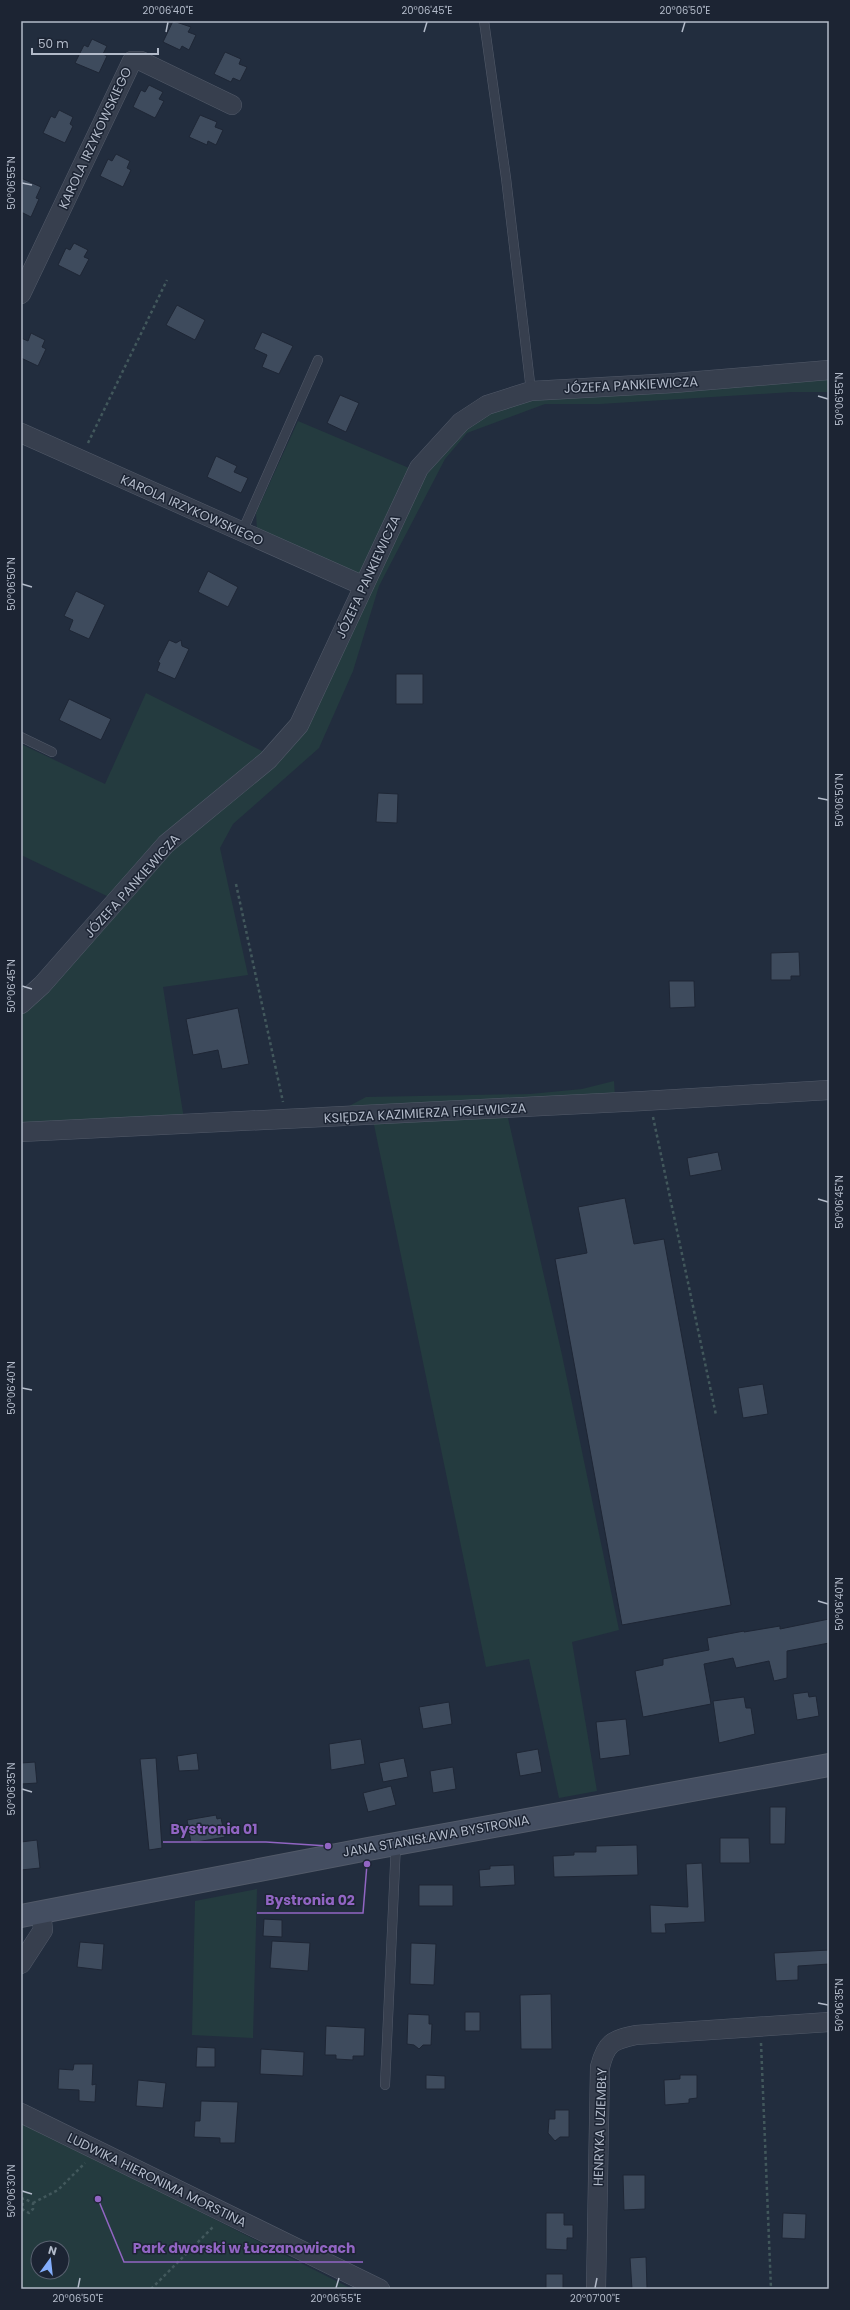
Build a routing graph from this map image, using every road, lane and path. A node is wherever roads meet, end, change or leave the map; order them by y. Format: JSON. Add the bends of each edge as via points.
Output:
{"nodes":[{"id":1,"x":484,"y":21,"type":"edge"},
{"id":2,"x":232,"y":105,"type":"dead end"},
{"id":3,"x":167,"y":280,"type":"dead end"},
{"id":4,"x":21,"y":294,"type":"edge"},
{"id":5,"x":318,"y":360,"type":"dead end"},
{"id":6,"x":829,"y":370,"type":"edge"},
{"id":7,"x":531,"y":391,"type":"junction"},
{"id":8,"x":21,"y":433,"type":"edge"},
{"id":9,"x":80,"y":460,"type":"junction"},
{"id":10,"x":242,"y":532,"type":"junction"},
{"id":11,"x":364,"y":586,"type":"junction"},
{"id":12,"x":21,"y":737,"type":"edge"},
{"id":13,"x":52,"y":752,"type":"dead end"},
{"id":14,"x":236,"y":884,"type":"dead end"},
{"id":15,"x":21,"y":1004,"type":"edge"},
{"id":16,"x":829,"y":1090,"type":"edge"},
{"id":17,"x":650,"y":1101,"type":"junction"},
{"id":18,"x":287,"y":1120,"type":"junction"},
{"id":19,"x":21,"y":1132,"type":"edge"},
{"id":20,"x":716,"y":1415,"type":"dead end"},
{"id":21,"x":829,"y":1765,"type":"edge"},
{"id":22,"x":396,"y":1843,"type":"junction"},
{"id":23,"x":31,"y":1914,"type":"edge"},
{"id":24,"x":21,"y":1964,"type":"edge"},
{"id":25,"x":829,"y":2022,"type":"edge"},
{"id":26,"x":761,"y":2027,"type":"junction"},
{"id":27,"x":385,"y":2085,"type":"dead end"},
{"id":28,"x":21,"y":2112,"type":"edge"},
{"id":29,"x":98,"y":2151,"type":"junction"},
{"id":30,"x":22,"y":2198,"type":"edge"},
{"id":31,"x":32,"y":2203,"type":"junction"},
{"id":32,"x":227,"y":2214,"type":"junction"},
{"id":33,"x":151,"y":2289,"type":"edge"},
{"id":34,"x":380,"y":2289,"type":"edge"},
{"id":35,"x":596,"y":2289,"type":"edge"},
{"id":36,"x":771,"y":2289,"type":"edge"}],
"edges":[{"from":1,"to":7,"type":"lane","via":[[506,178]]},
{"from":2,"to":4,"type":"street","name":"KAROLA IRZYKOWSKIEGO","via":[[141,61],[132,61]]},
{"from":3,"to":9,"type":"path"},
{"from":5,"to":10,"type":"lane"},
{"from":6,"to":7,"type":"street","name":"JÓZEFA PANKIEWICZA","via":[[674,384]]},
{"from":7,"to":11,"type":"street","name":"JÓZEFA PANKIEWICZA","via":[[487,405],[461,422],[419,468]]},
{"from":8,"to":9,"type":"street","name":"KAROLA IRZYKOWSKIEGO"},
{"from":9,"to":10,"type":"street","name":"KAROLA IRZYKOWSKIEGO"},
{"from":10,"to":11,"type":"street","name":"KAROLA IRZYKOWSKIEGO"},
{"from":11,"to":15,"type":"street","name":"JÓZEFA PANKIEWICZA","via":[[299,725],[268,760],[166,844],[42,985]]},
{"from":12,"to":13,"type":"lane"},
{"from":14,"to":18,"type":"path"},
{"from":16,"to":17,"type":"street","name":"KSIĘDZA KAZIMIERZA FIGLEWICZA"},
{"from":17,"to":18,"type":"street","name":"KSIĘDZA KAZIMIERZA FIGLEWICZA"},
{"from":17,"to":20,"type":"path"},
{"from":18,"to":19,"type":"street","name":"KSIĘDZA KAZIMIERZA FIGLEWICZA"},
{"from":21,"to":22,"type":"street","name":"JANA STANISŁAWA BYSTRONIA"},
{"from":22,"to":23,"type":"street","name":"JANA STANISŁAWA BYSTRONIA"},
{"from":22,"to":27,"type":"lane"},
{"from":23,"to":24,"type":"street","via":[[43,1930]]},
{"from":25,"to":26,"type":"street","name":"HENRYKA UZIEMBŁY"},
{"from":26,"to":35,"type":"street","name":"HENRYKA UZIEMBŁY","via":[[636,2035],[618,2039],[604,2050],[600,2067]]},
{"from":26,"to":36,"type":"path"},
{"from":28,"to":29,"type":"street","name":"LUDWIKA HIERONIMA MORSTINA"},
{"from":29,"to":31,"type":"path","via":[[58,2190]]},
{"from":29,"to":32,"type":"street","name":"LUDWIKA HIERONIMA MORSTINA"},
{"from":30,"to":31,"type":"path"},
{"from":30,"to":31,"type":"path","via":[[22,2209],[26,2213],[33,2209]]},
{"from":32,"to":33,"type":"path"},
{"from":32,"to":34,"type":"street","name":"LUDWIKA HIERONIMA MORSTINA"}]}
